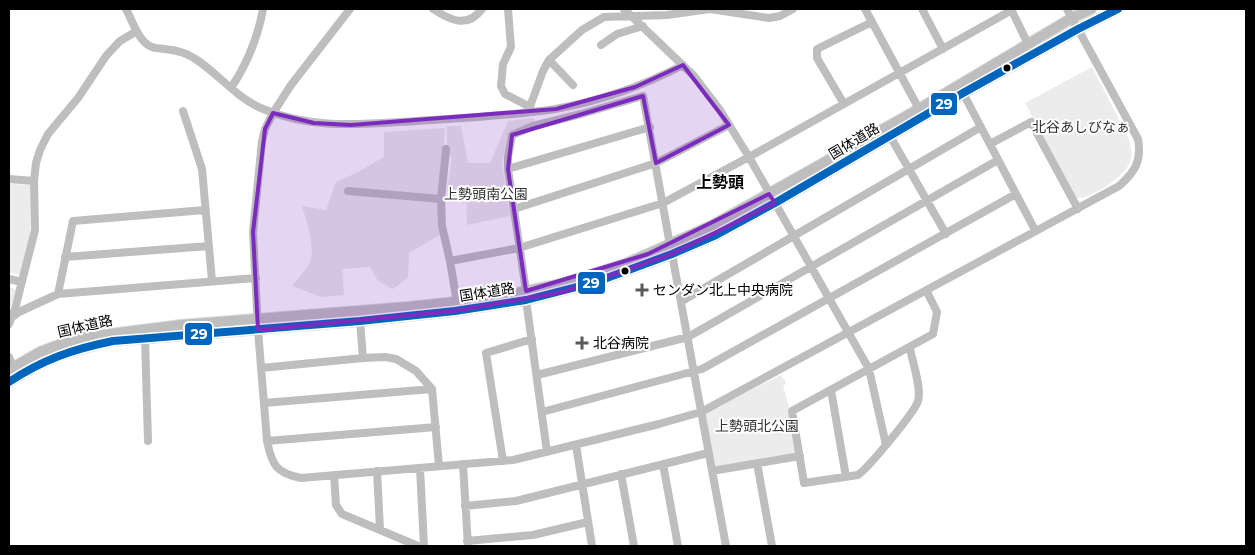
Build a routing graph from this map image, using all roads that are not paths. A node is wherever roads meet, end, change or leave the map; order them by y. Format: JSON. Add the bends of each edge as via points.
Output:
{"nodes":[{"id":1,"x":126,"y":9,"type":"edge"},
{"id":2,"x":263,"y":9,"type":"edge"},
{"id":3,"x":350,"y":9,"type":"edge"},
{"id":4,"x":433,"y":9,"type":"edge"},
{"id":5,"x":482,"y":9,"type":"edge"},
{"id":6,"x":508,"y":9,"type":"edge"},
{"id":7,"x":624,"y":9,"type":"edge"},
{"id":8,"x":793,"y":9,"type":"edge"},
{"id":9,"x":865,"y":9,"type":"edge"},
{"id":10,"x":922,"y":9,"type":"edge"},
{"id":11,"x":1091,"y":9,"type":"edge"},
{"id":12,"x":1118,"y":9,"type":"edge"},
{"id":13,"x":1011,"y":10,"type":"edge"},
{"id":14,"x":1069,"y":14,"type":"edge"},
{"id":15,"x":632,"y":16,"type":"junction"},
{"id":16,"x":872,"y":22,"type":"junction"},
{"id":17,"x":643,"y":26,"type":"junction"},
{"id":18,"x":1078,"y":29,"type":"junction"},
{"id":19,"x":137,"y":31,"type":"junction"},
{"id":20,"x":1028,"y":44,"type":"junction"},
{"id":21,"x":601,"y":45,"type":"dead end"},
{"id":22,"x":944,"y":49,"type":"junction"},
{"id":23,"x":549,"y":60,"type":"junction"},
{"id":24,"x":683,"y":65,"type":"junction"},
{"id":25,"x":899,"y":73,"type":"junction"},
{"id":26,"x":573,"y":85,"type":"dead end"},
{"id":27,"x":231,"y":88,"type":"junction"},
{"id":28,"x":963,"y":93,"type":"junction"},
{"id":29,"x":844,"y":104,"type":"junction"},
{"id":30,"x":919,"y":109,"type":"junction"},
{"id":31,"x":529,"y":110,"type":"junction"},
{"id":32,"x":183,"y":111,"type":"dead end"},
{"id":33,"x":273,"y":113,"type":"junction"},
{"id":34,"x":729,"y":125,"type":"junction"},
{"id":35,"x":650,"y":127,"type":"junction"},
{"id":36,"x":981,"y":127,"type":"junction"},
{"id":37,"x":890,"y":136,"type":"junction"},
{"id":38,"x":990,"y":144,"type":"junction"},
{"id":39,"x":446,"y":149,"type":"dead end"},
{"id":40,"x":749,"y":157,"type":"junction"},
{"id":41,"x":998,"y":160,"type":"junction"},
{"id":42,"x":656,"y":163,"type":"junction"},
{"id":43,"x":508,"y":169,"type":"junction"},
{"id":44,"x":908,"y":169,"type":"junction"},
{"id":45,"x":9,"y":179,"type":"edge"},
{"id":46,"x":34,"y":181,"type":"junction"},
{"id":47,"x":348,"y":191,"type":"dead end"},
{"id":48,"x":769,"y":194,"type":"junction"},
{"id":49,"x":1016,"y":194,"type":"junction"},
{"id":50,"x":441,"y":199,"type":"junction"},
{"id":51,"x":927,"y":201,"type":"junction"},
{"id":52,"x":663,"y":203,"type":"junction"},
{"id":53,"x":775,"y":203,"type":"junction"},
{"id":54,"x":514,"y":209,"type":"junction"},
{"id":55,"x":1078,"y":209,"type":"junction"},
{"id":56,"x":205,"y":210,"type":"junction"},
{"id":57,"x":1035,"y":230,"type":"junction"},
{"id":58,"x":946,"y":234,"type":"junction"},
{"id":59,"x":794,"y":236,"type":"junction"},
{"id":60,"x":209,"y":246,"type":"junction"},
{"id":61,"x":519,"y":248,"type":"junction"},
{"id":62,"x":671,"y":250,"type":"junction"},
{"id":63,"x":66,"y":257,"type":"junction"},
{"id":64,"x":450,"y":261,"type":"junction"},
{"id":65,"x":812,"y":267,"type":"junction"},
{"id":66,"x":256,"y":278,"type":"junction"},
{"id":67,"x":9,"y":280,"type":"edge"},
{"id":68,"x":212,"y":281,"type":"junction"},
{"id":69,"x":22,"y":282,"type":"junction"},
{"id":70,"x":926,"y":290,"type":"junction"},
{"id":71,"x":58,"y":294,"type":"junction"},
{"id":72,"x":526,"y":296,"type":"junction"},
{"id":73,"x":830,"y":299,"type":"junction"},
{"id":74,"x":457,"y":302,"type":"junction"},
{"id":75,"x":682,"y":302,"type":"junction"},
{"id":76,"x":258,"y":319,"type":"junction"},
{"id":77,"x":10,"y":321,"type":"edge"},
{"id":78,"x":360,"y":321,"type":"junction"},
{"id":79,"x":258,"y":330,"type":"junction"},
{"id":80,"x":849,"y":332,"type":"junction"},
{"id":81,"x":688,"y":337,"type":"junction"},
{"id":82,"x":145,"y":338,"type":"junction"},
{"id":83,"x":532,"y":339,"type":"junction"},
{"id":84,"x":910,"y":348,"type":"junction"},
{"id":85,"x":363,"y":358,"type":"junction"},
{"id":86,"x":10,"y":365,"type":"edge"},
{"id":87,"x":261,"y":368,"type":"junction"},
{"id":88,"x":869,"y":369,"type":"junction"},
{"id":89,"x":694,"y":372,"type":"junction"},
{"id":90,"x":537,"y":375,"type":"junction"},
{"id":91,"x":9,"y":382,"type":"edge"},
{"id":92,"x":432,"y":389,"type":"junction"},
{"id":93,"x":831,"y":390,"type":"junction"},
{"id":94,"x":264,"y":403,"type":"junction"},
{"id":95,"x":542,"y":412,"type":"junction"},
{"id":96,"x":701,"y":412,"type":"junction"},
{"id":97,"x":436,"y":427,"type":"junction"},
{"id":98,"x":148,"y":441,"type":"dead end"},
{"id":99,"x":266,"y":441,"type":"junction"},
{"id":100,"x":576,"y":445,"type":"junction"},
{"id":101,"x":886,"y":446,"type":"junction"},
{"id":102,"x":547,"y":452,"type":"junction"},
{"id":103,"x":708,"y":453,"type":"junction"},
{"id":104,"x":800,"y":456,"type":"junction"},
{"id":105,"x":503,"y":461,"type":"junction"},
{"id":106,"x":757,"y":463,"type":"junction"},
{"id":107,"x":463,"y":464,"type":"junction"},
{"id":108,"x":664,"y":464,"type":"junction"},
{"id":109,"x":439,"y":466,"type":"junction"},
{"id":110,"x":420,"y":468,"type":"junction"},
{"id":111,"x":712,"y":471,"type":"junction"},
{"id":112,"x":376,"y":472,"type":"junction"},
{"id":113,"x":621,"y":474,"type":"junction"},
{"id":114,"x":334,"y":475,"type":"junction"},
{"id":115,"x":846,"y":477,"type":"junction"},
{"id":116,"x":582,"y":484,"type":"junction"},
{"id":117,"x":465,"y":506,"type":"junction"},
{"id":118,"x":588,"y":522,"type":"junction"},
{"id":119,"x":380,"y":529,"type":"junction"},
{"id":120,"x":467,"y":544,"type":"edge"},
{"id":121,"x":418,"y":546,"type":"edge"},
{"id":122,"x":424,"y":546,"type":"edge"},
{"id":123,"x":592,"y":546,"type":"edge"},
{"id":124,"x":634,"y":546,"type":"edge"},
{"id":125,"x":678,"y":546,"type":"edge"},
{"id":126,"x":726,"y":546,"type":"edge"},
{"id":127,"x":772,"y":546,"type":"edge"}],
"edges":[{"from":1,"to":19,"type":"street"},
{"from":2,"to":27,"type":"street","via":[[255,41]]},
{"from":3,"to":33,"type":"street"},
{"from":4,"to":5,"type":"street","via":[[456,22],[471,20]]},
{"from":6,"to":31,"type":"street","via":[[511,47],[503,64],[501,86],[505,94]]},
{"from":7,"to":15,"type":"street"},
{"from":8,"to":15,"type":"street","via":[[769,18],[710,9]]},
{"from":9,"to":16,"type":"street"},
{"from":10,"to":22,"type":"street"},
{"from":11,"to":14,"type":"main road","name":"国体道路"},
{"from":12,"to":18,"type":"main road","name":"国体道路"},
{"from":13,"to":20,"type":"street"},
{"from":13,"to":22,"type":"street"},
{"from":14,"to":18,"type":"street"},
{"from":14,"to":20,"type":"main road","name":"国体道路"},
{"from":15,"to":17,"type":"street"},
{"from":15,"to":23,"type":"street","via":[[604,17],[582,30]]},
{"from":16,"to":25,"type":"street"},
{"from":16,"to":29,"type":"street","via":[[816,49],[817,58]]},
{"from":17,"to":21,"type":"street","via":[[617,34]]},
{"from":17,"to":24,"type":"street"},
{"from":18,"to":28,"type":"main road","name":"国体道路"},
{"from":18,"to":55,"type":"street","via":[[1135,132],[1140,154],[1131,176]]},
{"from":19,"to":27,"type":"street","via":[[149,46],[189,55]]},
{"from":19,"to":46,"type":"street","via":[[120,41],[106,56],[78,98],[48,134],[38,157]]},
{"from":20,"to":30,"type":"main road","name":"国体道路"},
{"from":22,"to":25,"type":"street"},
{"from":23,"to":26,"type":"street"},
{"from":23,"to":31,"type":"street"},
{"from":24,"to":31,"type":"street","via":[[609,95]]},
{"from":24,"to":34,"type":"street","via":[[711,97]]},
{"from":25,"to":29,"type":"street"},
{"from":25,"to":30,"type":"street"},
{"from":27,"to":33,"type":"street","via":[[239,96]]},
{"from":28,"to":36,"type":"street"},
{"from":28,"to":37,"type":"main road","name":"国体道路"},
{"from":29,"to":40,"type":"street"},
{"from":30,"to":48,"type":"main road","name":"国体道路"},
{"from":31,"to":33,"type":"street","via":[[351,125],[314,123]]},
{"from":32,"to":56,"type":"street","via":[[202,169]]},
{"from":33,"to":66,"type":"street","via":[[265,129],[259,160],[253,232]]},
{"from":34,"to":40,"type":"street"},
{"from":34,"to":42,"type":"street"},
{"from":35,"to":42,"type":"street"},
{"from":35,"to":43,"type":"street"},
{"from":35,"to":43,"type":"street","via":[[642,96],[532,126],[512,135]]},
{"from":36,"to":38,"type":"street"},
{"from":36,"to":44,"type":"street"},
{"from":37,"to":44,"type":"street"},
{"from":37,"to":53,"type":"main road","name":"国体道路"},
{"from":38,"to":41,"type":"street"},
{"from":38,"to":55,"type":"street","via":[[1031,122]]},
{"from":39,"to":50,"type":"street"},
{"from":40,"to":48,"type":"street"},
{"from":40,"to":52,"type":"street"},
{"from":41,"to":49,"type":"street"},
{"from":41,"to":51,"type":"street"},
{"from":42,"to":52,"type":"street"},
{"from":42,"to":54,"type":"street"},
{"from":43,"to":54,"type":"street"},
{"from":44,"to":51,"type":"street"},
{"from":44,"to":59,"type":"street"},
{"from":45,"to":46,"type":"street"},
{"from":46,"to":69,"type":"street","via":[[35,230]]},
{"from":47,"to":50,"type":"street"},
{"from":48,"to":53,"type":"street"},
{"from":48,"to":62,"type":"main road","name":"国体道路"},
{"from":49,"to":57,"type":"street"},
{"from":49,"to":58,"type":"street"},
{"from":50,"to":64,"type":"street","via":[[442,226]]},
{"from":51,"to":58,"type":"street"},
{"from":51,"to":65,"type":"street"},
{"from":52,"to":61,"type":"street"},
{"from":52,"to":62,"type":"street"},
{"from":53,"to":59,"type":"street"},
{"from":53,"to":62,"type":"main road","name":"国体道路","via":[[716,235]]},
{"from":54,"to":61,"type":"street"},
{"from":55,"to":57,"type":"street"},
{"from":56,"to":60,"type":"street"},
{"from":56,"to":63,"type":"street","via":[[73,221]]},
{"from":57,"to":70,"type":"street"},
{"from":58,"to":73,"type":"street"},
{"from":59,"to":65,"type":"street"},
{"from":59,"to":75,"type":"street"},
{"from":60,"to":63,"type":"street"},
{"from":60,"to":68,"type":"street"},
{"from":61,"to":64,"type":"street"},
{"from":61,"to":72,"type":"street"},
{"from":62,"to":72,"type":"main road","name":"国体道路","via":[[596,282]]},
{"from":62,"to":75,"type":"street"},
{"from":63,"to":71,"type":"street"},
{"from":64,"to":74,"type":"street"},
{"from":65,"to":73,"type":"street"},
{"from":65,"to":81,"type":"street"},
{"from":66,"to":68,"type":"street"},
{"from":66,"to":76,"type":"street"},
{"from":67,"to":69,"type":"street"},
{"from":68,"to":71,"type":"street"},
{"from":69,"to":77,"type":"street"},
{"from":70,"to":80,"type":"street"},
{"from":70,"to":84,"type":"street","via":[[937,312],[933,334]]},
{"from":71,"to":77,"type":"street","via":[[19,312]]},
{"from":72,"to":74,"type":"main road","name":"国体道路"},
{"from":72,"to":78,"type":"main road","name":"国体道路","via":[[455,311]]},
{"from":72,"to":83,"type":"street"},
{"from":73,"to":80,"type":"street"},
{"from":73,"to":89,"type":"street"},
{"from":74,"to":76,"type":"main road","name":"国体道路"},
{"from":75,"to":81,"type":"street"},
{"from":76,"to":79,"type":"street"},
{"from":76,"to":86,"type":"main road","name":"国体道路","via":[[86,337]]},
{"from":78,"to":79,"type":"main road","name":"国体道路"},
{"from":78,"to":85,"type":"street"},
{"from":79,"to":82,"type":"main road","name":"国体道路"},
{"from":79,"to":87,"type":"street"},
{"from":80,"to":88,"type":"street"},
{"from":80,"to":96,"type":"street"},
{"from":81,"to":89,"type":"street"},
{"from":81,"to":90,"type":"street"},
{"from":82,"to":91,"type":"main road","name":"国体道路","via":[[74,350],[47,360]]},
{"from":82,"to":98,"type":"street"},
{"from":83,"to":90,"type":"street"},
{"from":83,"to":105,"type":"street","via":[[486,353]]},
{"from":84,"to":88,"type":"street"},
{"from":84,"to":101,"type":"street","via":[[918,401]]},
{"from":85,"to":87,"type":"street"},
{"from":85,"to":92,"type":"street","via":[[396,360],[416,372]]},
{"from":87,"to":94,"type":"street"},
{"from":88,"to":93,"type":"street"},
{"from":88,"to":101,"type":"street"},
{"from":89,"to":95,"type":"street"},
{"from":89,"to":96,"type":"street"},
{"from":90,"to":95,"type":"street"},
{"from":92,"to":94,"type":"street"},
{"from":92,"to":97,"type":"street"},
{"from":93,"to":104,"type":"street","via":[[792,411]]},
{"from":93,"to":115,"type":"street"},
{"from":94,"to":99,"type":"street"},
{"from":95,"to":102,"type":"street"},
{"from":96,"to":100,"type":"street"},
{"from":96,"to":103,"type":"street"},
{"from":97,"to":99,"type":"street"},
{"from":97,"to":109,"type":"street"},
{"from":99,"to":114,"type":"street","via":[[270,457],[280,471],[301,478]]},
{"from":100,"to":102,"type":"street"},
{"from":100,"to":116,"type":"street"},
{"from":101,"to":115,"type":"street","via":[[865,470]]},
{"from":102,"to":105,"type":"street"},
{"from":103,"to":108,"type":"street"},
{"from":103,"to":111,"type":"street"},
{"from":104,"to":106,"type":"street"},
{"from":104,"to":115,"type":"street","via":[[804,483]]},
{"from":105,"to":107,"type":"street"},
{"from":106,"to":111,"type":"street"},
{"from":106,"to":127,"type":"street"},
{"from":107,"to":109,"type":"street"},
{"from":107,"to":117,"type":"street"},
{"from":108,"to":113,"type":"street"},
{"from":108,"to":125,"type":"street"},
{"from":109,"to":110,"type":"street"},
{"from":110,"to":112,"type":"street"},
{"from":110,"to":122,"type":"street"},
{"from":111,"to":126,"type":"street"},
{"from":112,"to":114,"type":"street"},
{"from":112,"to":119,"type":"street"},
{"from":113,"to":116,"type":"street"},
{"from":113,"to":124,"type":"street"},
{"from":114,"to":119,"type":"street","via":[[336,505],[342,514]]},
{"from":116,"to":117,"type":"street","via":[[516,501]]},
{"from":116,"to":118,"type":"street"},
{"from":117,"to":120,"type":"street"},
{"from":118,"to":120,"type":"street","via":[[534,535]]},
{"from":118,"to":123,"type":"street"},
{"from":119,"to":121,"type":"street"}]}
